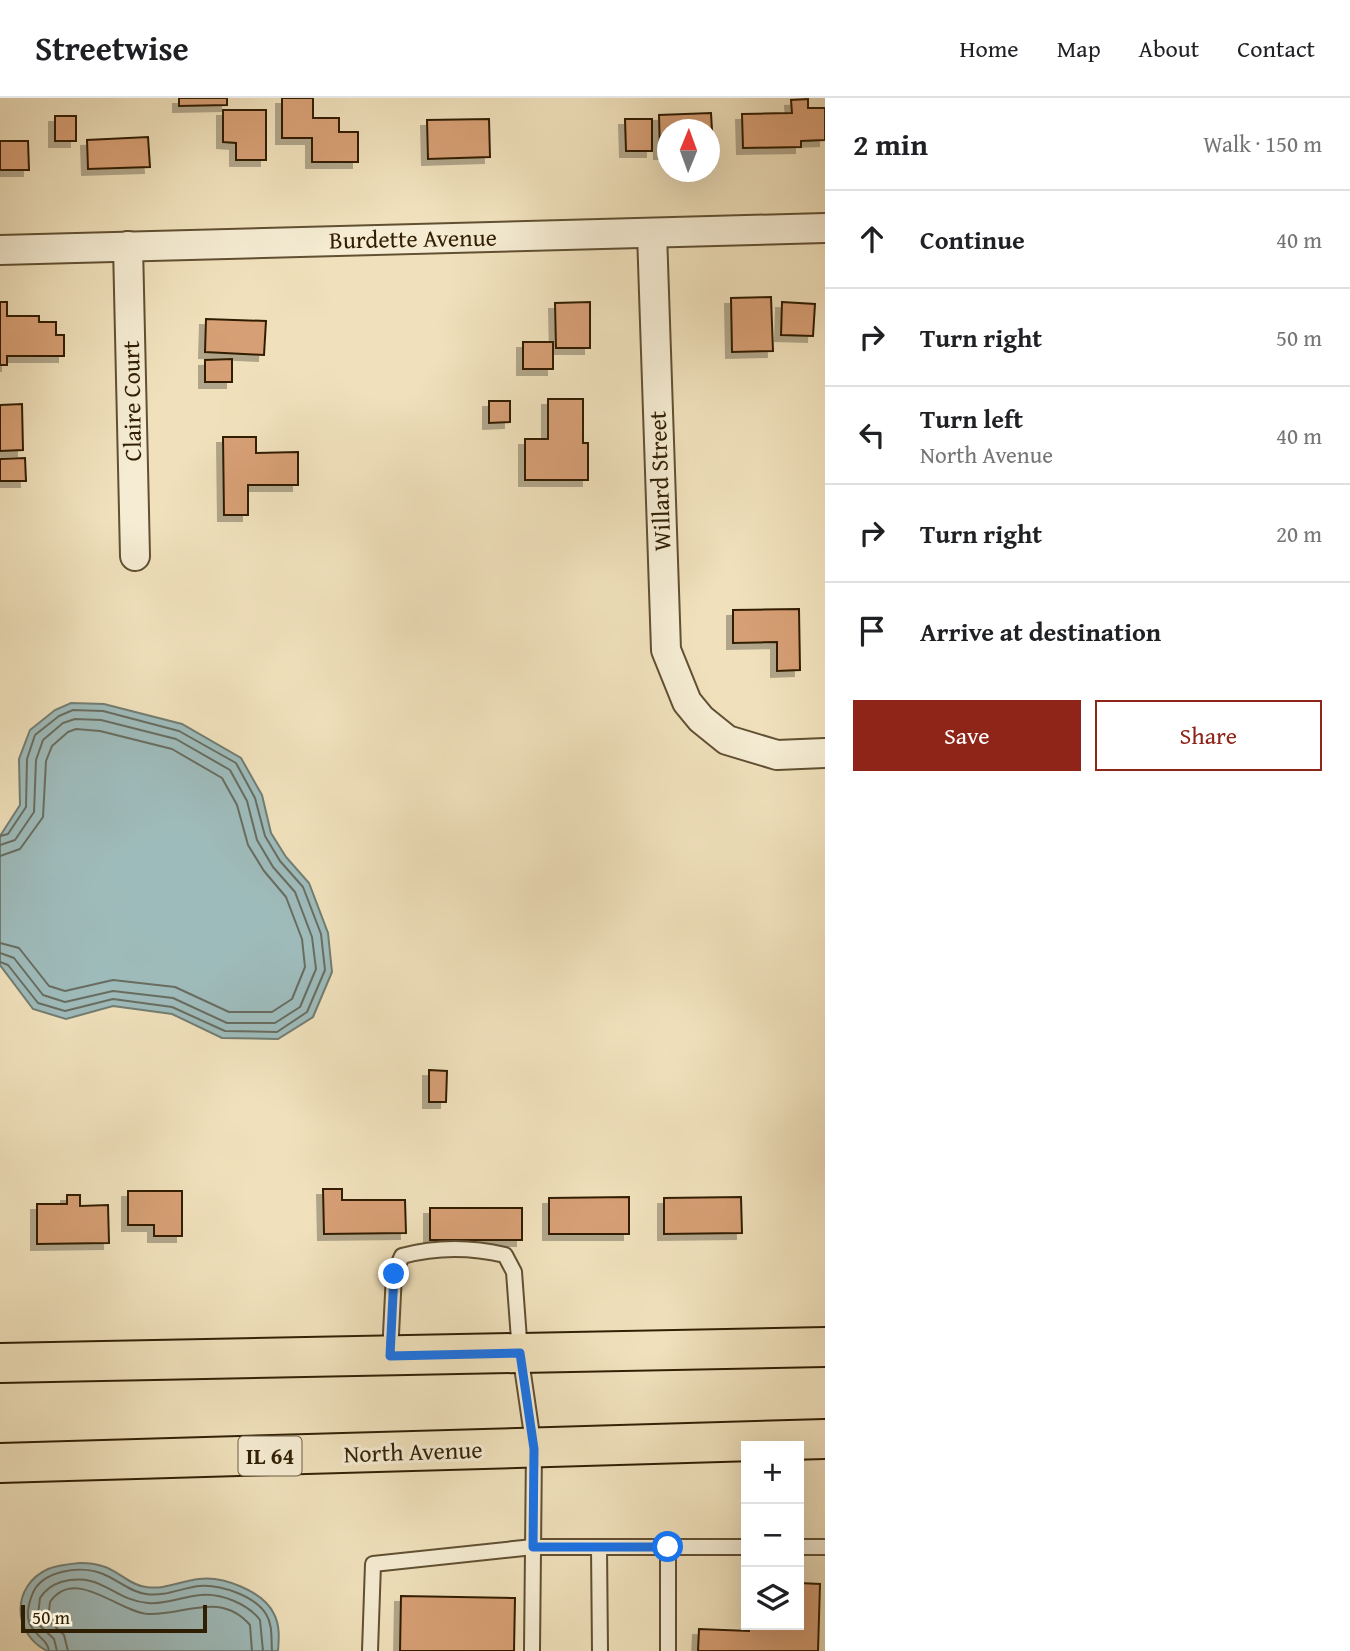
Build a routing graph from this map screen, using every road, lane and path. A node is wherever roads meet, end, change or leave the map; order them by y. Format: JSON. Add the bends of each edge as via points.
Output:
{"nodes":[{"id":1,"x":825,"y":228,"type":"edge"},
{"id":2,"x":652,"y":233,"type":"junction"},
{"id":3,"x":128,"y":246,"type":"junction"},
{"id":4,"x":0,"y":250,"type":"edge"},
{"id":5,"x":135,"y":556,"type":"dead end"},
{"id":6,"x":825,"y":753,"type":"edge"},
{"id":7,"x":825,"y":1347,"type":"edge"},
{"id":8,"x":520,"y":1353,"type":"junction"},
{"id":9,"x":390,"y":1356,"type":"junction"},
{"id":10,"x":0,"y":1363,"type":"edge"},
{"id":11,"x":825,"y":1439,"type":"edge"},
{"id":12,"x":534,"y":1449,"type":"junction"},
{"id":13,"x":0,"y":1463,"type":"edge"},
{"id":14,"x":533,"y":1547,"type":"junction"},
{"id":15,"x":599,"y":1547,"type":"junction"},
{"id":16,"x":668,"y":1547,"type":"junction"},
{"id":17,"x":741,"y":1547,"type":"edge"},
{"id":18,"x":804,"y":1547,"type":"edge"},
{"id":19,"x":825,"y":1547,"type":"edge"},
{"id":20,"x":370,"y":1651,"type":"edge"},
{"id":21,"x":532,"y":1651,"type":"edge"},
{"id":22,"x":600,"y":1651,"type":"edge"},
{"id":23,"x":668,"y":1651,"type":"edge"}],
"edges":[{"from":1,"to":2,"type":"street","name":"Burdette Avenue"},
{"from":2,"to":3,"type":"street","name":"Burdette Avenue"},
{"from":2,"to":6,"type":"street","name":"Willard Street","via":[[666,650],[687,702],[727,740],[777,755]]},
{"from":3,"to":4,"type":"street","name":"Burdette Avenue"},
{"from":3,"to":5,"type":"street","name":"Claire Court"},
{"from":7,"to":8,"type":"main road"},
{"from":8,"to":9,"type":"main road"},
{"from":8,"to":9,"type":"lane","via":[[514,1272],[505,1255],[482,1249],[422,1250],[402,1256],[394,1274]]},
{"from":8,"to":12,"type":"lane"},
{"from":9,"to":10,"type":"main road"},
{"from":11,"to":12,"type":"main road","name":"North Avenue","number":"IL 64"},
{"from":12,"to":13,"type":"main road","name":"North Avenue","number":"IL 64"},
{"from":12,"to":14,"type":"lane"},
{"from":14,"to":15,"type":"lane"},
{"from":14,"to":20,"type":"lane","via":[[373,1564]]},
{"from":14,"to":21,"type":"lane"},
{"from":15,"to":16,"type":"lane"},
{"from":15,"to":22,"type":"lane"},
{"from":16,"to":17,"type":"lane"},
{"from":16,"to":23,"type":"lane"},
{"from":18,"to":19,"type":"lane"}]}
